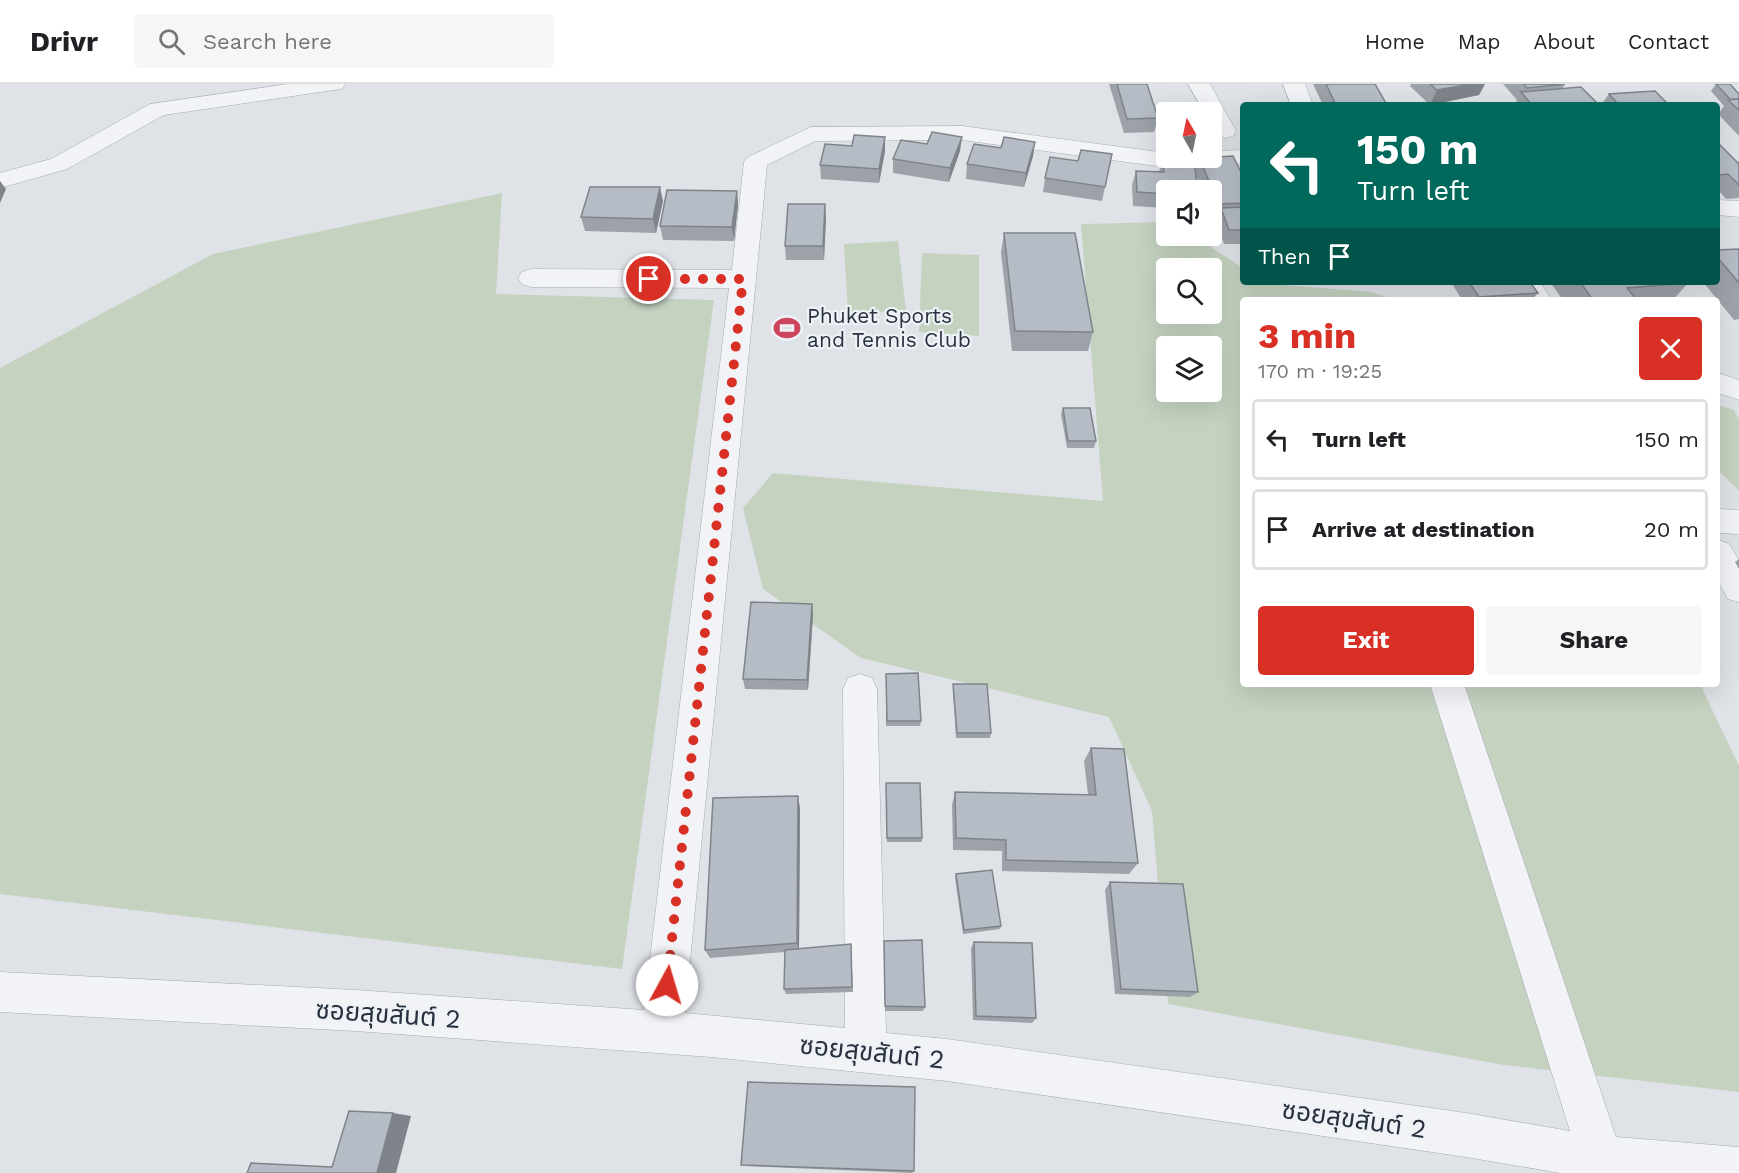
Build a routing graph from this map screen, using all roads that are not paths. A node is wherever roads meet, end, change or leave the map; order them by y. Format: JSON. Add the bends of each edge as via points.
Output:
{"nodes":[{"id":1,"x":334,"y":84,"type":"edge"},
{"id":2,"x":1199,"y":84,"type":"edge"},
{"id":3,"x":1294,"y":84,"type":"edge"},
{"id":4,"x":1301,"y":102,"type":"edge"},
{"id":5,"x":1225,"y":131,"type":"dead end"},
{"id":6,"x":1240,"y":157,"type":"edge"},
{"id":7,"x":0,"y":182,"type":"edge"},
{"id":8,"x":1720,"y":208,"type":"edge"},
{"id":9,"x":1739,"y":209,"type":"edge"},
{"id":10,"x":531,"y":278,"type":"dead end"},
{"id":11,"x":743,"y":279,"type":"junction"},
{"id":12,"x":1720,"y":384,"type":"edge"},
{"id":13,"x":1739,"y":390,"type":"edge"},
{"id":14,"x":1720,"y":521,"type":"edge"},
{"id":15,"x":1739,"y":522,"type":"edge"},
{"id":16,"x":1720,"y":556,"type":"edge"},
{"id":17,"x":1739,"y":589,"type":"edge"},
{"id":18,"x":1448,"y":687,"type":"edge"},
{"id":19,"x":860,"y":690,"type":"dead end"},
{"id":20,"x":0,"y":992,"type":"edge"},
{"id":21,"x":662,"y":1032,"type":"junction"},
{"id":22,"x":866,"y":1050,"type":"junction"},
{"id":23,"x":1601,"y":1158,"type":"junction"},
{"id":24,"x":1739,"y":1169,"type":"edge"}],
"edges":[{"from":1,"to":7,"type":"street","via":[[158,109],[59,164]]},
{"from":2,"to":5,"type":"street"},
{"from":3,"to":4,"type":"street"},
{"from":6,"to":11,"type":"street","via":[[1164,160],[962,133],[811,134],[756,162]]},
{"from":8,"to":9,"type":"street"},
{"from":10,"to":11,"type":"street"},
{"from":11,"to":21,"type":"street"},
{"from":12,"to":13,"type":"street"},
{"from":14,"to":15,"type":"street"},
{"from":16,"to":17,"type":"street"},
{"from":18,"to":23,"type":"street"},
{"from":19,"to":22,"type":"street"},
{"from":20,"to":21,"type":"street","name":"ซอยสุขสันต์ 2"},
{"from":21,"to":22,"type":"street","name":"ซอยสุขสันต์ 2"},
{"from":22,"to":23,"type":"street","name":"ซอยสุขสันต์ 2","via":[[1455,1133]]},
{"from":23,"to":24,"type":"street","name":"ซอยสุขสันต์ 2"}]}
